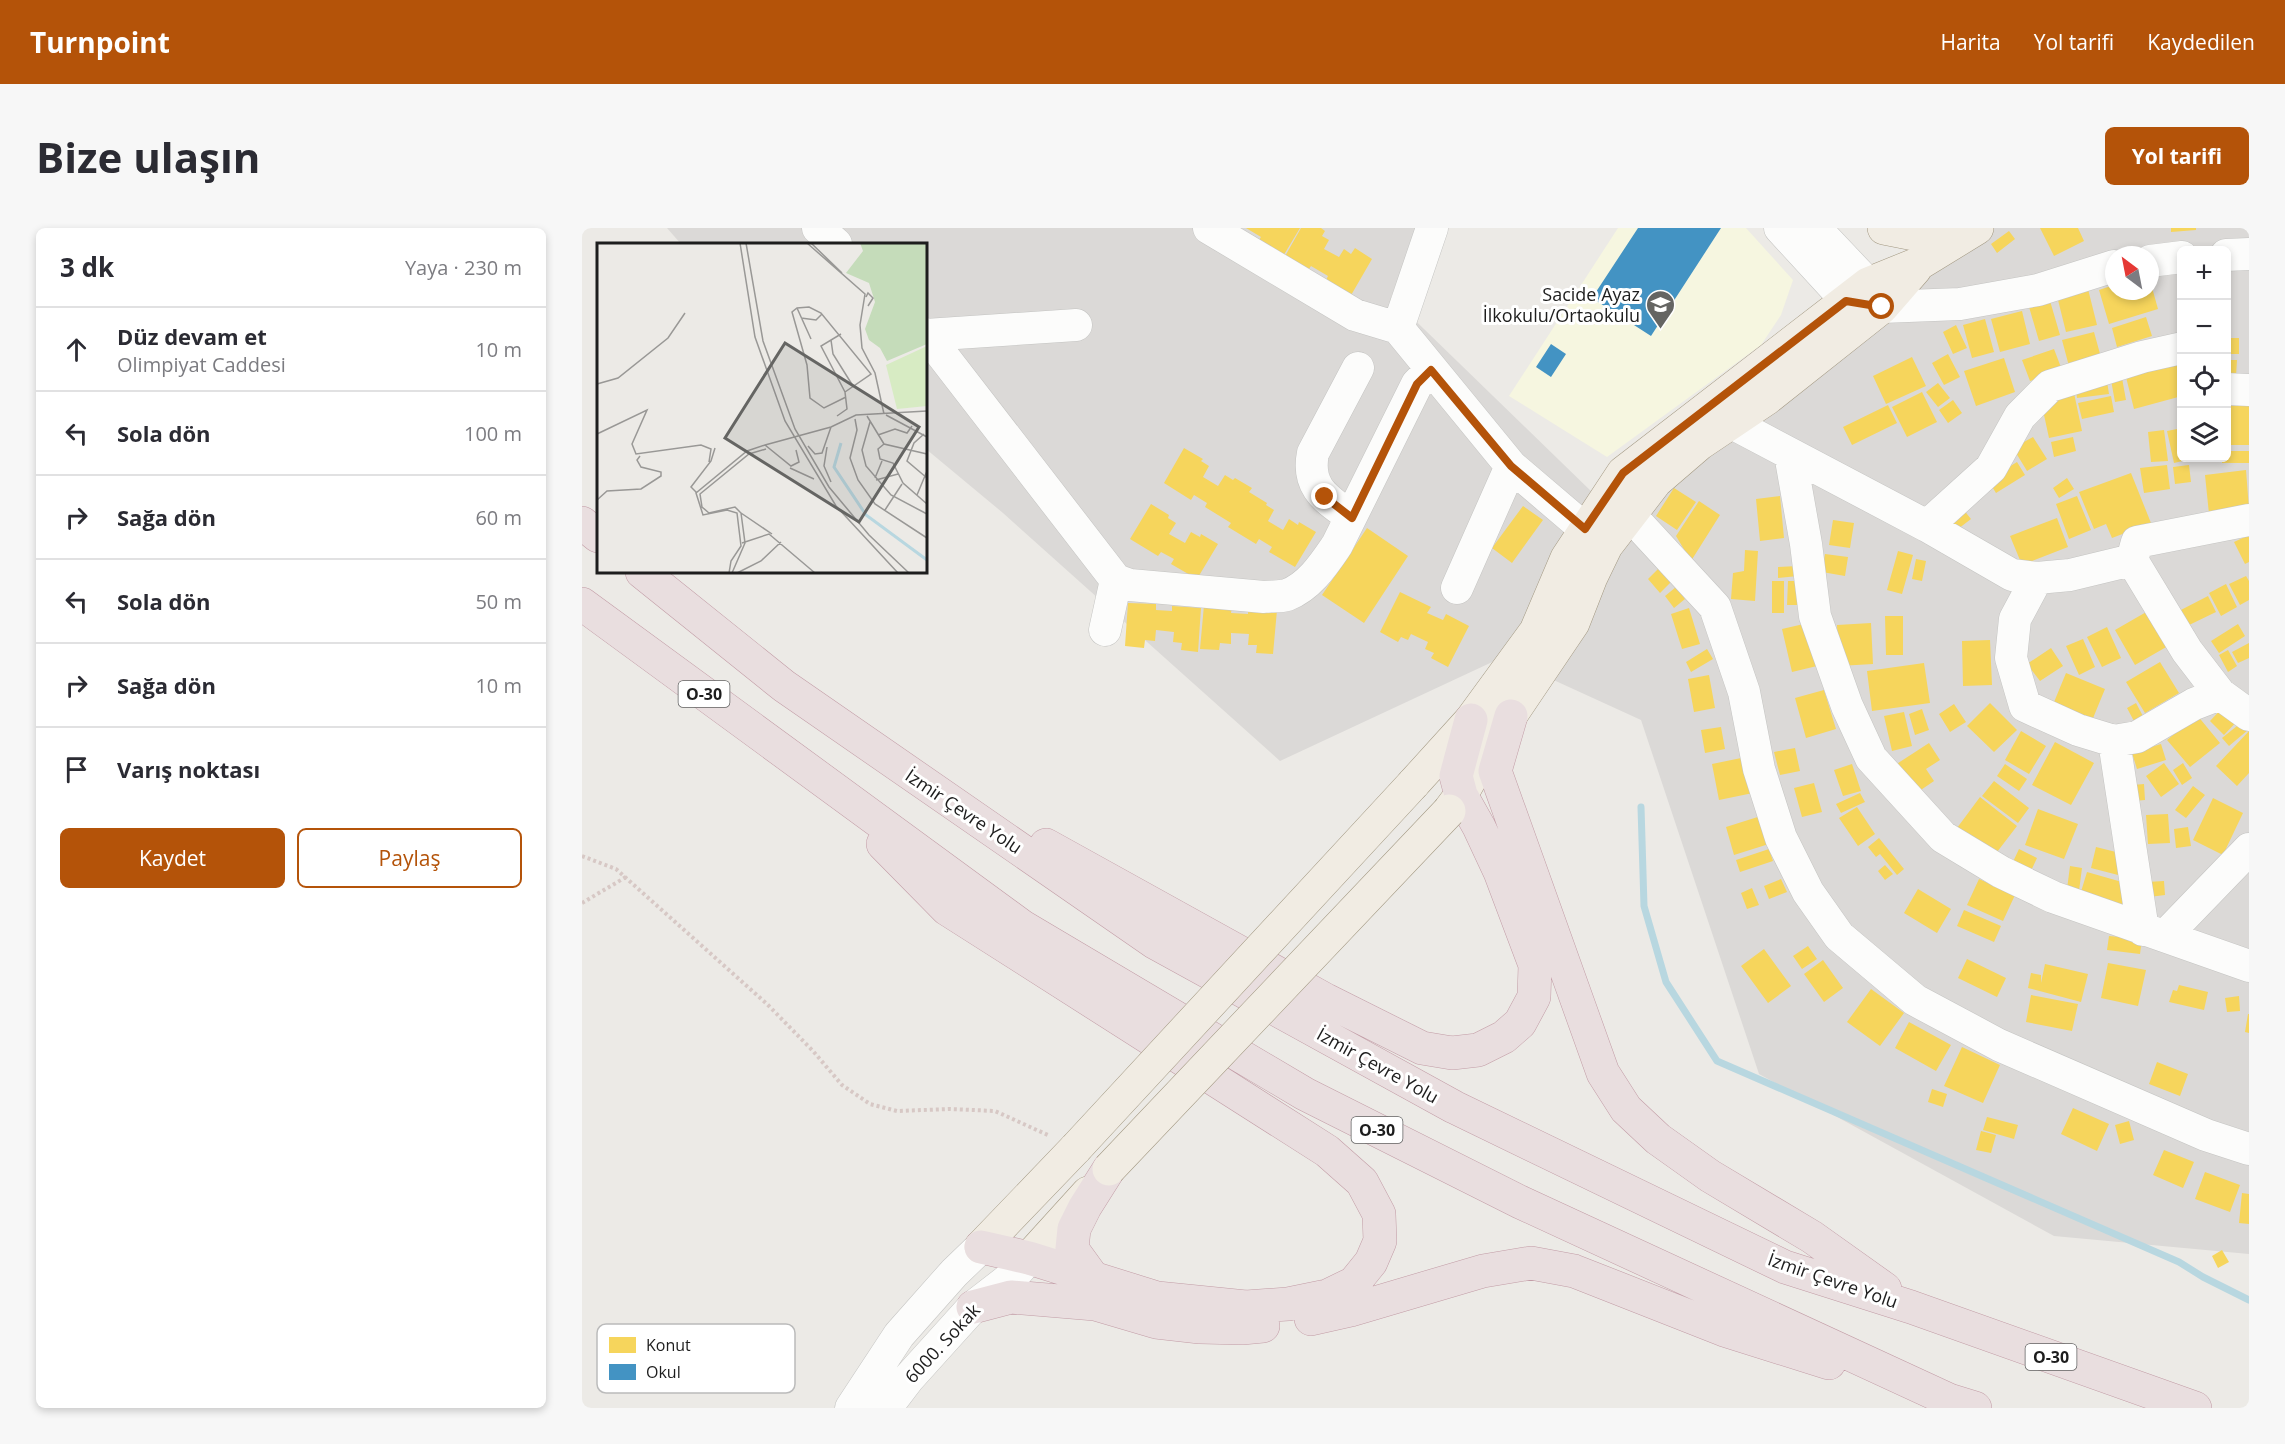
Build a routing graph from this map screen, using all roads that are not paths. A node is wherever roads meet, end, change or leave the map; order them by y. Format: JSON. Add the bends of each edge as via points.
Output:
{"nodes":[{"id":1,"x":1209,"y":228,"type":"edge"},
{"id":2,"x":1432,"y":228,"type":"edge"},
{"id":3,"x":1780,"y":228,"type":"edge"},
{"id":4,"x":1815,"y":228,"type":"edge"},
{"id":5,"x":1884,"y":228,"type":"edge"},
{"id":6,"x":1965,"y":235,"type":"edge"},
{"id":7,"x":2249,"y":254,"type":"edge"},
{"id":8,"x":2231,"y":255,"type":"edge"},
{"id":9,"x":2177,"y":258,"type":"edge"},
{"id":10,"x":2159,"y":260,"type":"edge"},
{"id":11,"x":2105,"y":269,"type":"edge"},
{"id":12,"x":1865,"y":297,"type":"junction"},
{"id":13,"x":1076,"y":325,"type":"dead end"},
{"id":14,"x":1398,"y":328,"type":"junction"},
{"id":15,"x":927,"y":334,"type":"edge"},
{"id":16,"x":927,"y":335,"type":"edge"},
{"id":17,"x":2177,"y":349,"type":"edge"},
{"id":18,"x":1358,"y":368,"type":"dead end"},
{"id":19,"x":1431,"y":370,"type":"junction"},
{"id":20,"x":2231,"y":389,"type":"edge"},
{"id":21,"x":2249,"y":390,"type":"edge"},
{"id":22,"x":1732,"y":423,"type":"junction"},
{"id":23,"x":1790,"y":454,"type":"junction"},
{"id":24,"x":1511,"y":466,"type":"junction"},
{"id":25,"x":1630,"y":515,"type":"junction"},
{"id":26,"x":1352,"y":518,"type":"junction"},
{"id":27,"x":2249,"y":520,"type":"edge"},
{"id":28,"x":582,"y":523,"type":"edge"},
{"id":29,"x":1927,"y":526,"type":"junction"},
{"id":30,"x":1585,"y":529,"type":"junction"},
{"id":31,"x":597,"y":535,"type":"edge"},
{"id":32,"x":2132,"y":560,"type":"junction"},
{"id":33,"x":643,"y":573,"type":"edge"},
{"id":34,"x":2037,"y":578,"type":"junction"},
{"id":35,"x":1116,"y":580,"type":"junction"},
{"id":36,"x":1457,"y":588,"type":"dead end"},
{"id":37,"x":582,"y":604,"type":"edge"},
{"id":38,"x":1105,"y":630,"type":"dead end"},
{"id":39,"x":2220,"y":694,"type":"junction"},
{"id":40,"x":2249,"y":715,"type":"edge"},
{"id":41,"x":1511,"y":716,"type":"junction"},
{"id":42,"x":1471,"y":720,"type":"junction"},
{"id":43,"x":854,"y":736,"type":"junction"},
{"id":44,"x":2114,"y":741,"type":"junction"},
{"id":45,"x":819,"y":778,"type":"junction"},
{"id":46,"x":1413,"y":784,"type":"junction"},
{"id":47,"x":1460,"y":789,"type":"junction"},
{"id":48,"x":1503,"y":798,"type":"junction"},
{"id":49,"x":2249,"y":849,"type":"edge"},
{"id":50,"x":2154,"y":933,"type":"junction"},
{"id":51,"x":2249,"y":966,"type":"edge"},
{"id":52,"x":2249,"y":1149,"type":"edge"},
{"id":53,"x":1109,"y":1169,"type":"junction"},
{"id":54,"x":981,"y":1247,"type":"junction"},
{"id":55,"x":1021,"y":1267,"type":"junction"},
{"id":56,"x":1094,"y":1291,"type":"junction"},
{"id":57,"x":973,"y":1307,"type":"junction"},
{"id":58,"x":1911,"y":1307,"type":"junction"},
{"id":59,"x":1962,"y":1404,"type":"edge"},
{"id":60,"x":851,"y":1408,"type":"edge"},
{"id":61,"x":886,"y":1408,"type":"edge"},
{"id":62,"x":2195,"y":1408,"type":"edge"}],
"edges":[{"from":1,"to":14,"type":"street","via":[[1355,315]]},
{"from":2,"to":14,"type":"street"},
{"from":3,"to":12,"type":"street"},
{"from":4,"to":12,"type":"street"},
{"from":5,"to":6,"type":"main road"},
{"from":6,"to":12,"type":"main road"},
{"from":7,"to":8,"type":"street"},
{"from":9,"to":10,"type":"street"},
{"from":11,"to":12,"type":"street","via":[[2038,290],[1960,304]]},
{"from":12,"to":22,"type":"main road","via":[[1766,399]]},
{"from":12,"to":30,"type":"main road","via":[[1623,473]]},
{"from":13,"to":15,"type":"street"},
{"from":14,"to":19,"type":"street"},
{"from":16,"to":35,"type":"street"},
{"from":17,"to":29,"type":"street","via":[[2050,386],[2020,416],[1991,468]]},
{"from":18,"to":26,"type":"street","via":[[1313,453],[1311,464],[1318,490]]},
{"from":19,"to":24,"type":"street"},
{"from":19,"to":26,"type":"street","via":[[1417,384]]},
{"from":20,"to":21,"type":"street"},
{"from":22,"to":23,"type":"street"},
{"from":22,"to":25,"type":"main road","via":[[1699,444],[1656,482]]},
{"from":23,"to":29,"type":"street"},
{"from":23,"to":50,"type":"street","via":[[1815,616],[1846,706],[1871,758],[1943,837],[2053,897]]},
{"from":24,"to":30,"type":"street"},
{"from":24,"to":36,"type":"street"},
{"from":25,"to":41,"type":"main road","via":[[1606,546],[1573,623]]},
{"from":25,"to":52,"type":"street","via":[[1715,607],[1744,692],[1759,769],[1781,838],[1808,892],[1839,936],[1915,1000],[1999,1045],[2206,1135]]},
{"from":26,"to":35,"type":"street","via":[[1322,568],[1286,596],[1130,585]]},
{"from":27,"to":32,"type":"street","via":[[2137,542]]},
{"from":28,"to":31,"type":"highway"},
{"from":29,"to":34,"type":"street","via":[[2012,575]]},
{"from":30,"to":42,"type":"main road","via":[[1567,558],[1536,632]]},
{"from":32,"to":34,"type":"street","via":[[2070,575]]},
{"from":32,"to":39,"type":"street","via":[[2187,651]]},
{"from":33,"to":43,"type":"highway","name":"İzmir Çevre Yolu","number":"O-30","via":[[784,686]]},
{"from":34,"to":44,"type":"street","via":[[2015,619],[2011,658],[2025,706]]},
{"from":35,"to":38,"type":"street"},
{"from":37,"to":45,"type":"highway","number":"O-30"},
{"from":39,"to":40,"type":"street"},
{"from":39,"to":44,"type":"street","via":[[2194,704],[2137,737]]},
{"from":41,"to":47,"type":"main road"},
{"from":41,"to":48,"type":"highway","via":[[1495,771]]},
{"from":42,"to":46,"type":"main road"},
{"from":42,"to":47,"type":"highway"},
{"from":43,"to":47,"type":"highway","via":[[1326,1000],[1422,1048],[1452,1053],[1478,1050],[1504,1037],[1520,1023],[1534,998],[1535,965],[1500,872]]},
{"from":43,"to":58,"type":"highway","name":"İzmir Çevre Yolu","number":"O-30","via":[[1154,942],[1454,1107],[1785,1268]]},
{"from":44,"to":50,"type":"street"},
{"from":45,"to":56,"type":"highway","via":[[946,909],[1327,1151],[1362,1182],[1379,1214],[1380,1241],[1371,1262],[1354,1283],[1327,1296],[1288,1304],[1236,1306]]},
{"from":45,"to":59,"type":"highway","number":"O-30","via":[[1023,927],[1305,1094],[1520,1202]]},
{"from":46,"to":47,"type":"highway"},
{"from":46,"to":54,"type":"main road","bridge":true},
{"from":47,"to":48,"type":"highway","via":[[1487,782]]},
{"from":47,"to":53,"type":"main road","bridge":true},
{"from":48,"to":58,"type":"highway","via":[[1603,1073],[1626,1109],[1658,1139],[1710,1176],[1812,1237]]},
{"from":49,"to":50,"type":"street"},
{"from":50,"to":51,"type":"street"},
{"from":53,"to":55,"type":"main road"},
{"from":53,"to":56,"type":"highway","via":[[1074,1229],[1072,1249]]},
{"from":54,"to":55,"type":"highway"},
{"from":54,"to":60,"type":"street","name":"6000. Sokak","via":[[899,1335]]},
{"from":55,"to":56,"type":"highway"},
{"from":55,"to":57,"type":"street","name":"6000. Sokak"},
{"from":56,"to":57,"type":"highway","via":[[1011,1296]]},
{"from":56,"to":59,"type":"highway","via":[[1156,1322],[1242,1328],[1291,1323],[1351,1310],[1484,1271],[1531,1263],[1574,1271],[1724,1330]]},
{"from":57,"to":61,"type":"street","name":"6000. Sokak"},
{"from":58,"to":62,"type":"highway","name":"İzmir Çevre Yolu","number":"O-30"}]}
